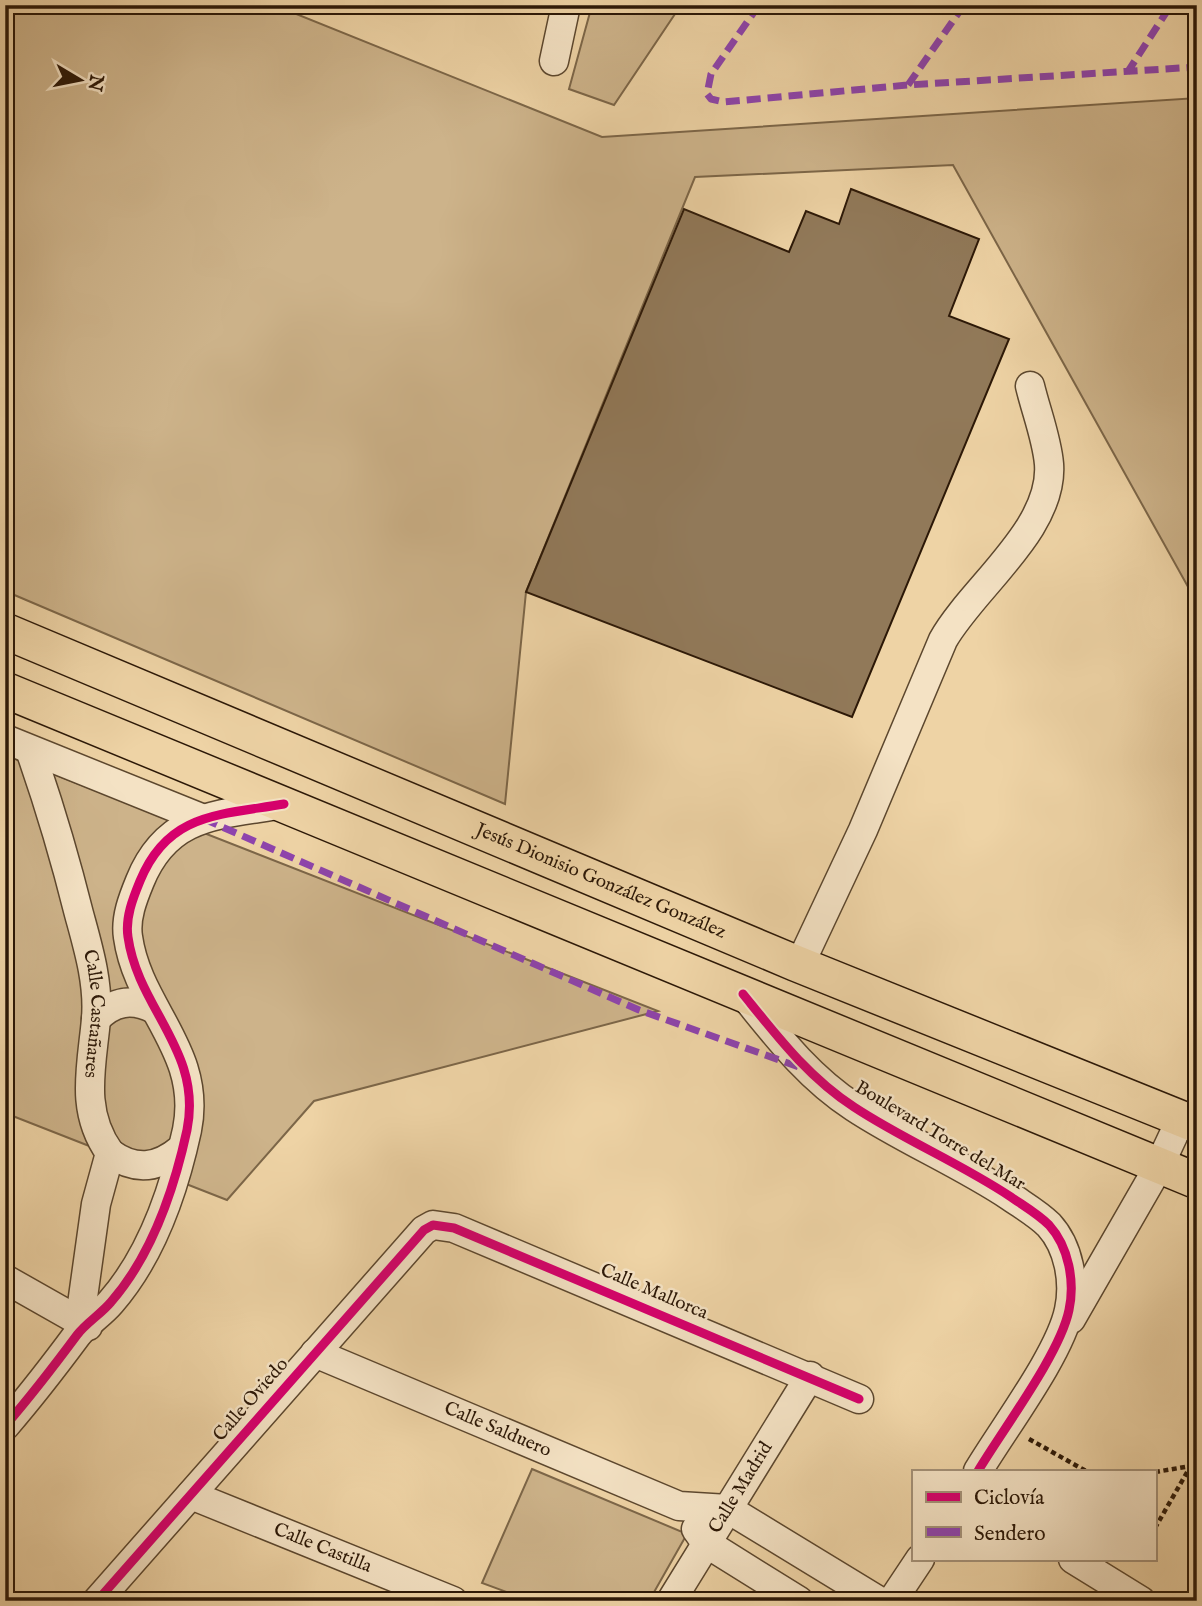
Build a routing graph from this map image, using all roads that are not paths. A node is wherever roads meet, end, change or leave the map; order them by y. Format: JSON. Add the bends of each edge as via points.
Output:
{"nodes":[{"id":1,"x":566,"y":5,"type":"edge"},
{"id":2,"x":554,"y":61,"type":"dead end"},
{"id":3,"x":1030,"y":386,"type":"dead end"},
{"id":4,"x":5,"y":631,"type":"edge"},
{"id":5,"x":5,"y":690,"type":"edge"},
{"id":6,"x":18,"y":744,"type":"edge"},
{"id":7,"x":284,"y":804,"type":"junction"},
{"id":8,"x":201,"y":818,"type":"junction"},
{"id":9,"x":800,"y":964,"type":"junction"},
{"id":10,"x":743,"y":994,"type":"junction"},
{"id":11,"x":154,"y":1009,"type":"junction"},
{"id":12,"x":96,"y":1019,"type":"junction"},
{"id":13,"x":1189,"y":1122,"type":"edge"},
{"id":14,"x":181,"y":1149,"type":"junction"},
{"id":15,"x":110,"y":1153,"type":"junction"},
{"id":16,"x":1159,"y":1166,"type":"junction"},
{"id":17,"x":1197,"y":1181,"type":"edge"},
{"id":18,"x":433,"y":1225,"type":"joint"},
{"id":19,"x":5,"y":1279,"type":"edge"},
{"id":20,"x":82,"y":1326,"type":"junction"},
{"id":21,"x":1060,"y":1339,"type":"junction"},
{"id":22,"x":315,"y":1353,"type":"junction"},
{"id":23,"x":810,"y":1376,"type":"junction"},
{"id":24,"x":859,"y":1399,"type":"dead end"},
{"id":25,"x":5,"y":1426,"type":"edge"},
{"id":26,"x":979,"y":1470,"type":"edge"},
{"id":27,"x":191,"y":1495,"type":"junction"},
{"id":28,"x":679,"y":1506,"type":"junction"},
{"id":29,"x":728,"y":1509,"type":"junction"},
{"id":30,"x":706,"y":1543,"type":"junction"},
{"id":31,"x":919,"y":1560,"type":"edge"},
{"id":32,"x":1075,"y":1560,"type":"edge"},
{"id":33,"x":97,"y":1601,"type":"edge"},
{"id":34,"x":453,"y":1601,"type":"edge"},
{"id":35,"x":671,"y":1601,"type":"edge"},
{"id":36,"x":799,"y":1601,"type":"edge"},
{"id":37,"x":879,"y":1601,"type":"edge"},
{"id":38,"x":892,"y":1601,"type":"edge"},
{"id":39,"x":1141,"y":1601,"type":"edge"}],
"edges":[{"from":1,"to":2,"type":"street"},
{"from":3,"to":9,"type":"street","via":[[1049,464],[1048,488],[1014,551],[943,640],[863,830]]},
{"from":4,"to":9,"type":"main road","name":"Jesús Dionisio González González"},
{"from":5,"to":7,"type":"main road"},
{"from":6,"to":8,"type":"street"},
{"from":6,"to":12,"type":"street","name":"Calle Castañares","via":[[61,844],[91,960]]},
{"from":7,"to":8,"type":"street"},
{"from":7,"to":10,"type":"main road"},
{"from":8,"to":11,"type":"street","via":[[163,844],[146,866],[128,916],[127,936],[136,969]]},
{"from":9,"to":13,"type":"main road","name":"Jesús Dionisio González González"},
{"from":10,"to":16,"type":"main road"},
{"from":10,"to":21,"type":"street","name":"Boulevard Torre del Mar","via":[[804,1069],[827,1088],[984,1179],[1051,1227],[1068,1258],[1071,1278],[1070,1309]]},
{"from":11,"to":12,"type":"street","via":[[125,1002]]},
{"from":11,"to":14,"type":"street","via":[[168,1028],[186,1071],[189,1110]]},
{"from":12,"to":15,"type":"street","name":"Calle Castañares","via":[[89,1086],[99,1137]]},
{"from":13,"to":16,"type":"street","name":"Boulevard Torre del Mar"},
{"from":14,"to":15,"type":"street","via":[[150,1166],[124,1163]]},
{"from":14,"to":20,"type":"street","via":[[167,1201],[143,1256],[111,1303]]},
{"from":15,"to":20,"type":"street","via":[[96,1204]]},
{"from":16,"to":17,"type":"main road"},
{"from":16,"to":21,"type":"street","name":"Boulevard Torre del Mar"},
{"from":18,"to":22,"type":"street","name":"Calle Oviedo"},
{"from":18,"to":23,"type":"street","name":"Calle Mallorca","via":[[454,1227]]},
{"from":19,"to":20,"type":"street"},
{"from":20,"to":25,"type":"street","via":[[65,1356]]},
{"from":21,"to":26,"type":"street","name":"Boulevard Torre del Mar"},
{"from":22,"to":27,"type":"street","name":"Calle Oviedo"},
{"from":22,"to":28,"type":"street","name":"Calle Salduero"},
{"from":23,"to":24,"type":"street","name":"Calle Mallorca"},
{"from":23,"to":29,"type":"street","name":"Calle Madrid"},
{"from":27,"to":33,"type":"street","name":"Calle Oviedo"},
{"from":27,"to":34,"type":"street","name":"Calle Castilla"},
{"from":28,"to":29,"type":"street","name":"Calle Salduero"},
{"from":28,"to":30,"type":"street"},
{"from":29,"to":30,"type":"street","name":"Calle Madrid"},
{"from":29,"to":37,"type":"street","name":"Calle Salduero"},
{"from":30,"to":35,"type":"street","name":"Calle Madrid"},
{"from":30,"to":36,"type":"street"},
{"from":31,"to":38,"type":"street"},
{"from":32,"to":39,"type":"street"}]}
